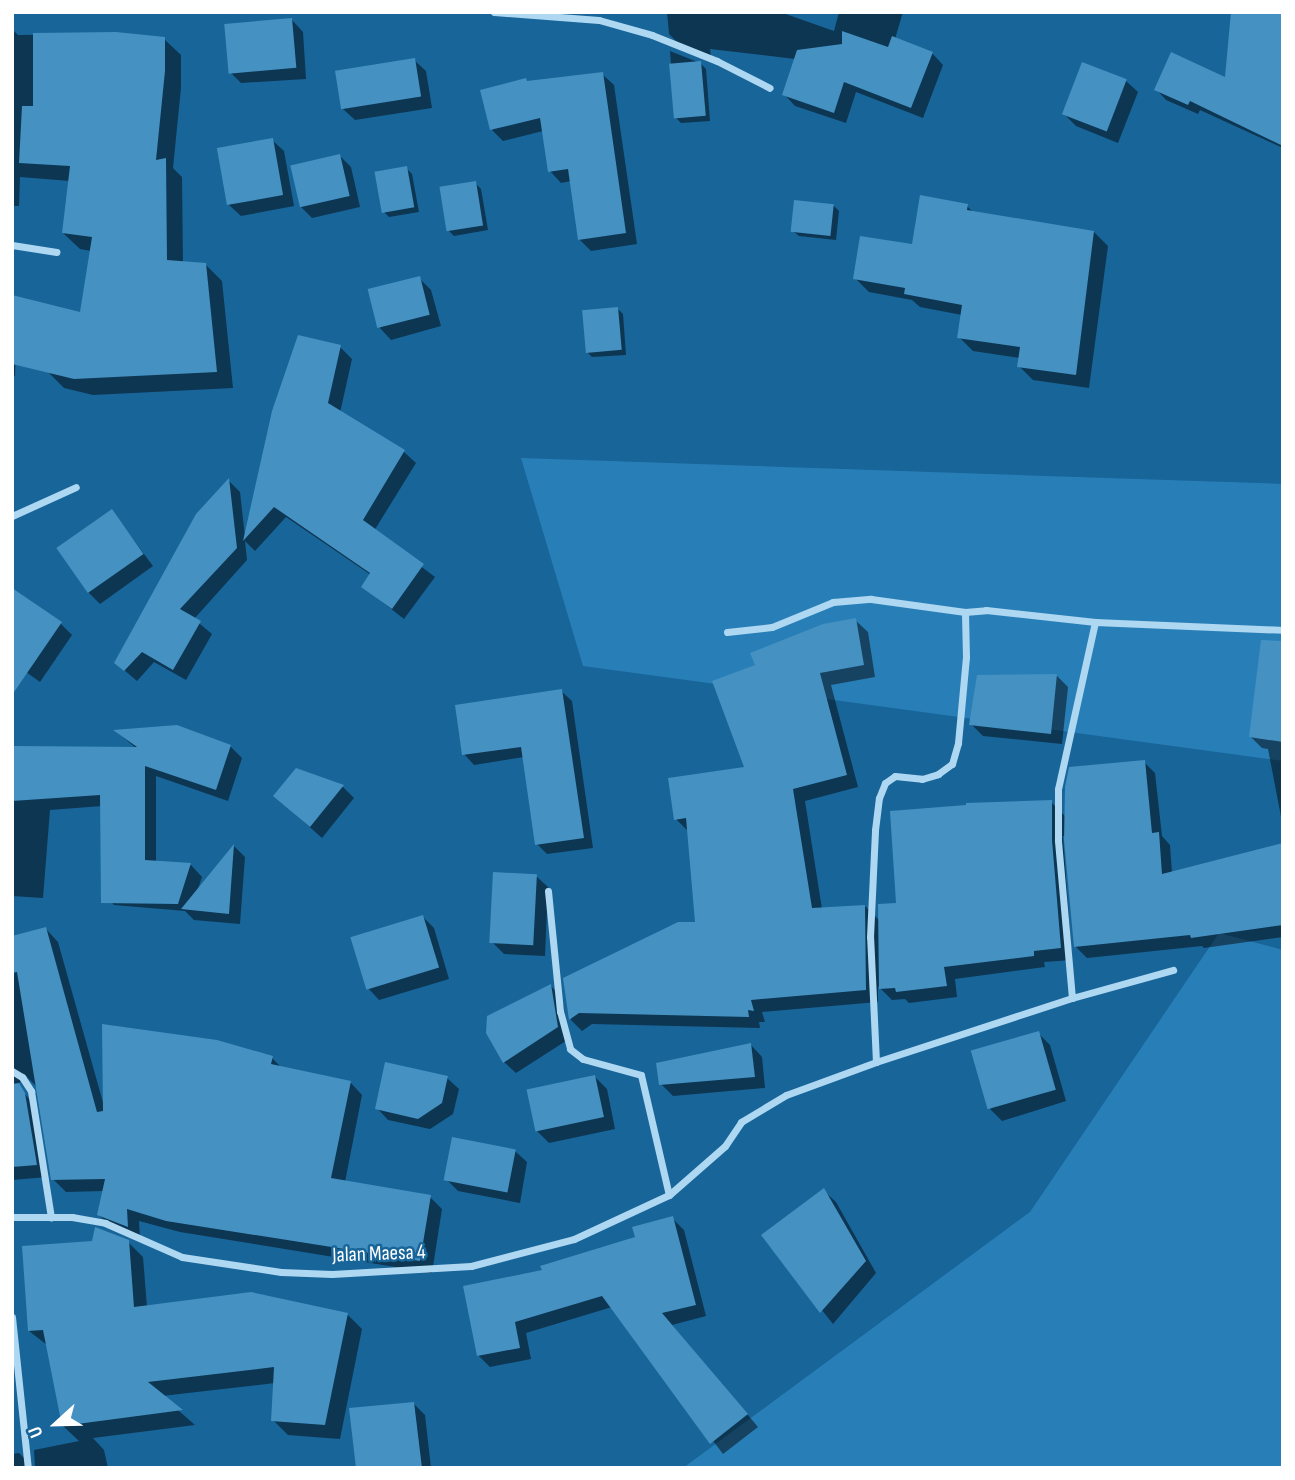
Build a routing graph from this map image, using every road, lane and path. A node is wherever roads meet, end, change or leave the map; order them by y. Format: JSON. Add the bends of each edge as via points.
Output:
{"nodes":[{"id":1,"x":494,"y":12,"type":"edge"},
{"id":2,"x":770,"y":88,"type":"dead end"},
{"id":3,"x":12,"y":245,"type":"edge"},
{"id":4,"x":56,"y":252,"type":"dead end"},
{"id":5,"x":76,"y":487,"type":"dead end"},
{"id":6,"x":12,"y":516,"type":"edge"},
{"id":7,"x":965,"y":612,"type":"junction"},
{"id":8,"x":1095,"y":622,"type":"junction"},
{"id":9,"x":1283,"y":630,"type":"edge"},
{"id":10,"x":727,"y":632,"type":"dead end"},
{"id":11,"x":548,"y":891,"type":"dead end"},
{"id":12,"x":1173,"y":970,"type":"dead end"},
{"id":13,"x":1072,"y":998,"type":"junction"},
{"id":14,"x":876,"y":1062,"type":"junction"},
{"id":15,"x":12,"y":1071,"type":"edge"},
{"id":16,"x":669,"y":1195,"type":"junction"},
{"id":17,"x":12,"y":1217,"type":"edge"},
{"id":18,"x":51,"y":1217,"type":"junction"},
{"id":19,"x":12,"y":1317,"type":"edge"},
{"id":20,"x":28,"y":1468,"type":"edge"}],
"edges":[{"from":1,"to":2,"type":"street","via":[[598,20],[652,35]]},
{"from":3,"to":4,"type":"street"},
{"from":5,"to":6,"type":"street"},
{"from":7,"to":8,"type":"street","via":[[986,610]]},
{"from":7,"to":10,"type":"street","via":[[858,600],[833,602],[772,627]]},
{"from":7,"to":14,"type":"street","via":[[966,657],[952,764],[922,779],[895,776],[885,783],[879,798],[870,937]]},
{"from":8,"to":9,"type":"street"},
{"from":8,"to":13,"type":"street","via":[[1058,789]]},
{"from":11,"to":16,"type":"street","via":[[560,1011],[570,1049],[583,1059],[640,1075]]},
{"from":12,"to":13,"type":"street","name":"Jalan Maesa 4"},
{"from":13,"to":14,"type":"street","name":"Jalan Maesa 4"},
{"from":14,"to":16,"type":"street","name":"Jalan Maesa 4","via":[[786,1094],[741,1122],[724,1146]]},
{"from":15,"to":18,"type":"street","via":[[30,1091]]},
{"from":16,"to":18,"type":"street","name":"Jalan Maesa 4","via":[[574,1239],[471,1266],[391,1272],[281,1272],[183,1257],[105,1223]]},
{"from":17,"to":18,"type":"street","name":"Jalan Maesa 4"},
{"from":19,"to":20,"type":"street"}]}
